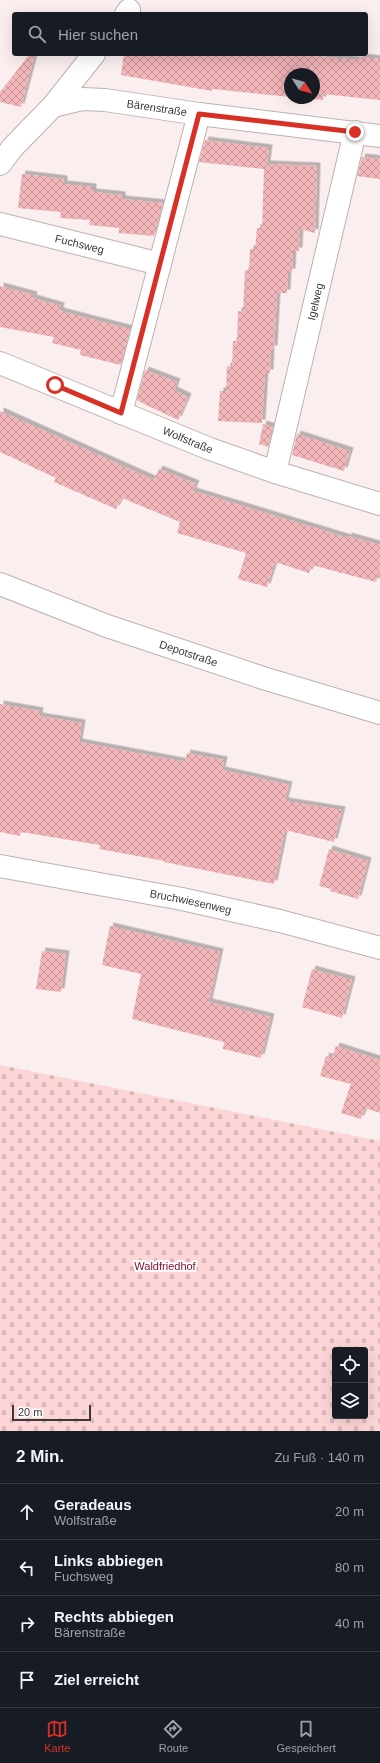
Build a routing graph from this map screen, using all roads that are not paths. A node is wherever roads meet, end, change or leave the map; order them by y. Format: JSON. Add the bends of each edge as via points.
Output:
{"nodes":[{"id":1,"x":92,"y":56,"type":"edge"},
{"id":2,"x":53,"y":106,"type":"junction"},
{"id":3,"x":199,"y":114,"type":"junction"},
{"id":4,"x":355,"y":132,"type":"junction"},
{"id":5,"x":380,"y":136,"type":"edge"},
{"id":6,"x":1,"y":162,"type":"edge"},
{"id":7,"x":0,"y":224,"type":"edge"},
{"id":8,"x":160,"y":264,"type":"junction"},
{"id":9,"x":0,"y":363,"type":"edge"},
{"id":10,"x":121,"y":413,"type":"junction"},
{"id":11,"x":275,"y":472,"type":"junction"},
{"id":12,"x":380,"y":504,"type":"edge"},
{"id":13,"x":0,"y":584,"type":"edge"},
{"id":14,"x":380,"y":713,"type":"edge"},
{"id":15,"x":0,"y":866,"type":"edge"},
{"id":16,"x":380,"y":948,"type":"edge"}],
"edges":[{"from":1,"to":2,"type":"street"},
{"from":2,"to":3,"type":"street","name":"Bärenstraße","via":[[82,99],[105,100]]},
{"from":2,"to":6,"type":"street","via":[[26,132]]},
{"from":3,"to":4,"type":"street","name":"Bärenstraße"},
{"from":3,"to":8,"type":"street"},
{"from":4,"to":5,"type":"street","name":"Bärenstraße"},
{"from":4,"to":11,"type":"street","name":"Igelweg"},
{"from":7,"to":8,"type":"street","name":"Fuchsweg"},
{"from":8,"to":10,"type":"street"},
{"from":9,"to":10,"type":"street","name":"Wolfstraße"},
{"from":10,"to":11,"type":"street","name":"Wolfstraße"},
{"from":11,"to":12,"type":"street","name":"Wolfstraße"},
{"from":13,"to":14,"type":"street","name":"Depotstraße","via":[[107,626],[263,678]]},
{"from":15,"to":16,"type":"street","name":"Bruchwiesenweg","via":[[98,882],[280,920]]}]}
